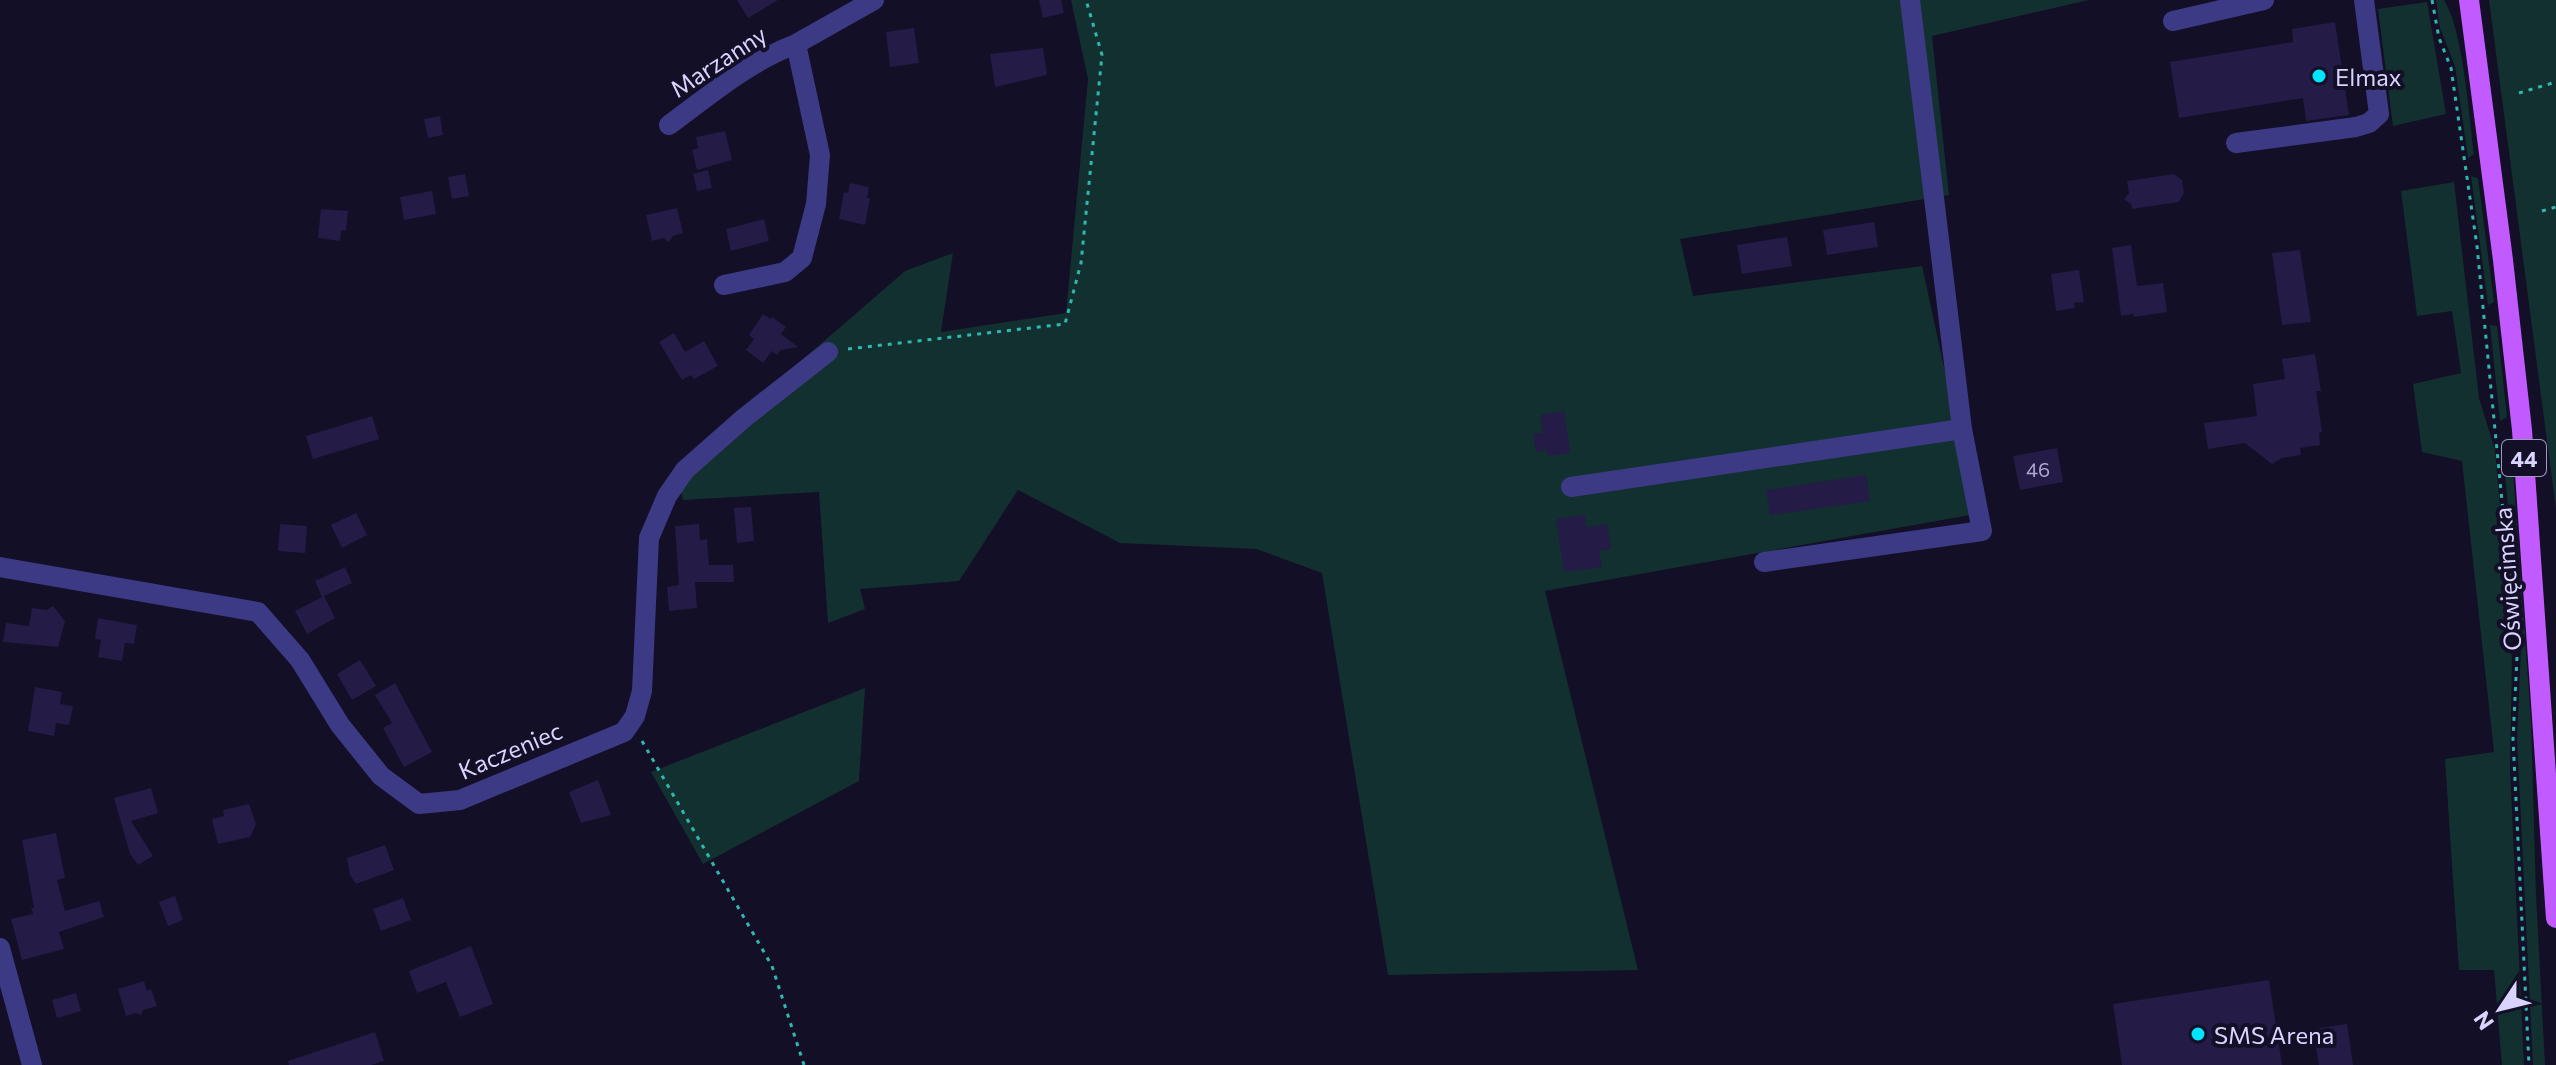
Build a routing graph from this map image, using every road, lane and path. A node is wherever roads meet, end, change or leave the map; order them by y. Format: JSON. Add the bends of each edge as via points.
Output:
{"nodes":[{"id":1,"x":874,"y":0,"type":"edge"},
{"id":2,"x":1086,"y":0,"type":"edge"},
{"id":3,"x":1910,"y":0,"type":"edge"},
{"id":4,"x":2264,"y":0,"type":"edge"},
{"id":5,"x":2364,"y":0,"type":"edge"},
{"id":6,"x":2432,"y":0,"type":"edge"},
{"id":7,"x":2469,"y":0,"type":"edge"},
{"id":8,"x":2173,"y":21,"type":"dead end"},
{"id":9,"x":796,"y":44,"type":"junction"},
{"id":10,"x":2556,"y":82,"type":"edge"},
{"id":11,"x":2519,"y":93,"type":"dead end"},
{"id":12,"x":669,"y":125,"type":"dead end"},
{"id":13,"x":2236,"y":143,"type":"dead end"},
{"id":14,"x":2556,"y":207,"type":"edge"},
{"id":15,"x":2542,"y":211,"type":"dead end"},
{"id":16,"x":724,"y":285,"type":"dead end"},
{"id":17,"x":828,"y":352,"type":"joint"},
{"id":18,"x":1962,"y":429,"type":"junction"},
{"id":19,"x":1571,"y":487,"type":"dead end"},
{"id":20,"x":1764,"y":562,"type":"dead end"},
{"id":21,"x":0,"y":567,"type":"edge"},
{"id":22,"x":2515,"y":641,"type":"dead end"},
{"id":23,"x":2517,"y":657,"type":"dead end"},
{"id":24,"x":631,"y":722,"type":"junction"},
{"id":25,"x":2556,"y":918,"type":"edge"},
{"id":26,"x":0,"y":948,"type":"edge"},
{"id":27,"x":32,"y":1065,"type":"edge"},
{"id":28,"x":804,"y":1065,"type":"edge"},
{"id":29,"x":2529,"y":1065,"type":"edge"}],
"edges":[{"from":1,"to":9,"type":"street","name":"Marzanny"},
{"from":2,"to":17,"type":"path","via":[[1102,55],[1081,263],[1065,324]]},
{"from":3,"to":18,"type":"street"},
{"from":4,"to":8,"type":"street"},
{"from":5,"to":13,"type":"street","via":[[2379,114],[2375,120]]},
{"from":6,"to":22,"type":"path","via":[[2451,68],[2477,246]]},
{"from":7,"to":25,"type":"main road","name":"Oświęcimska","number":"44","via":[[2522,430]]},
{"from":9,"to":12,"type":"street","name":"Marzanny","via":[[748,66]]},
{"from":9,"to":16,"type":"street","name":"Marzanny","via":[[820,155],[816,204],[802,258],[785,272]]},
{"from":10,"to":11,"type":"path"},
{"from":14,"to":15,"type":"path"},
{"from":17,"to":24,"type":"street","via":[[685,470],[667,496],[649,538],[642,691]]},
{"from":18,"to":19,"type":"street"},
{"from":18,"to":20,"type":"street","via":[[1982,531]]},
{"from":21,"to":24,"type":"street","name":"Kaczeniec","via":[[258,612],[300,660],[340,725],[381,776],[419,804],[460,800],[624,732]]},
{"from":23,"to":29,"type":"path","via":[[2513,739]]},
{"from":24,"to":28,"type":"path","via":[[772,966]]},
{"from":26,"to":27,"type":"street"}]}
